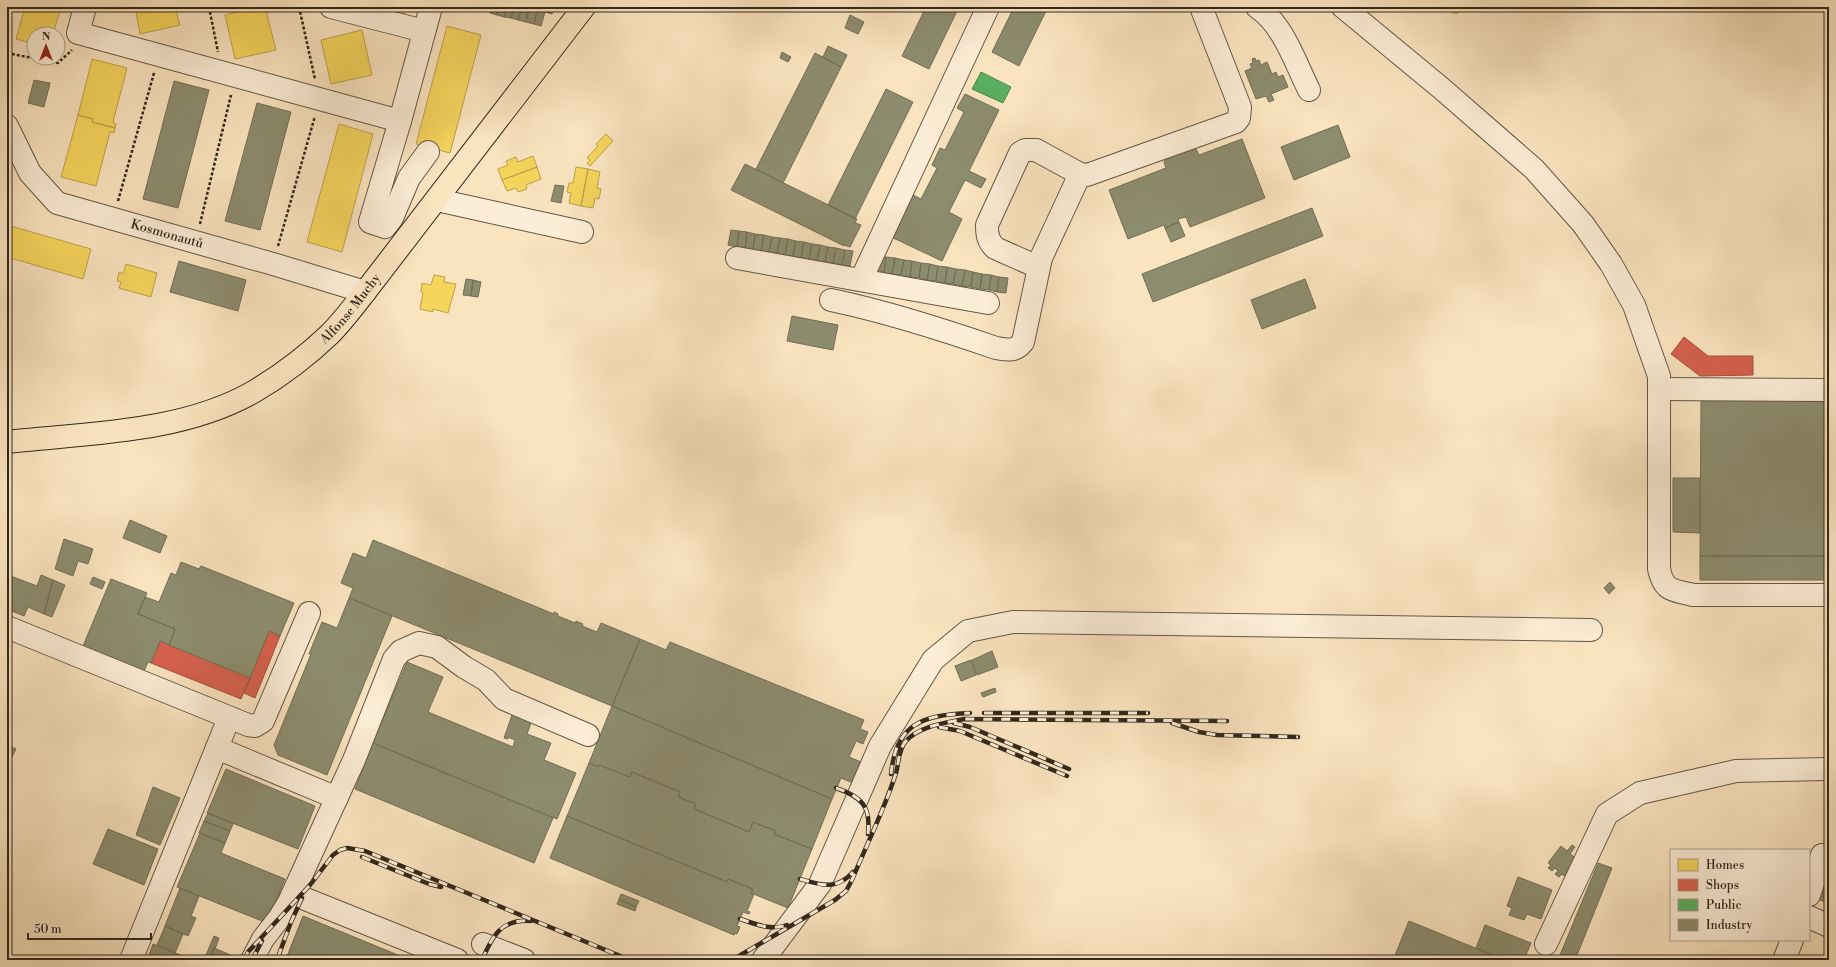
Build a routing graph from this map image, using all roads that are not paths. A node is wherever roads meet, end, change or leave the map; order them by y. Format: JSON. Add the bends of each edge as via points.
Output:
{"nodes":[{"id":1,"x":85,"y":7,"type":"edge"},
{"id":2,"x":331,"y":7,"type":"edge"},
{"id":3,"x":431,"y":7,"type":"edge"},
{"id":4,"x":584,"y":7,"type":"edge"},
{"id":5,"x":988,"y":7,"type":"edge"},
{"id":6,"x":1201,"y":7,"type":"edge"},
{"id":7,"x":1257,"y":7,"type":"edge"},
{"id":8,"x":1343,"y":7,"type":"edge"},
{"id":9,"x":424,"y":31,"type":"junction"},
{"id":10,"x":1309,"y":90,"type":"dead end"},
{"id":11,"x":400,"y":121,"type":"junction"},
{"id":12,"x":9,"y":136,"type":"edge"},
{"id":13,"x":428,"y":152,"type":"dead end"},
{"id":14,"x":1080,"y":174,"type":"junction"},
{"id":15,"x":437,"y":200,"type":"junction"},
{"id":16,"x":582,"y":232,"type":"dead end"},
{"id":17,"x":737,"y":258,"type":"dead end"},
{"id":18,"x":1038,"y":267,"type":"junction"},
{"id":19,"x":861,"y":280,"type":"junction"},
{"id":20,"x":365,"y":292,"type":"junction"},
{"id":21,"x":831,"y":300,"type":"dead end"},
{"id":22,"x":988,"y":303,"type":"dead end"},
{"id":23,"x":1659,"y":389,"type":"junction"},
{"id":24,"x":1829,"y":390,"type":"edge"},
{"id":25,"x":7,"y":442,"type":"edge"},
{"id":26,"x":1829,"y":595,"type":"edge"},
{"id":27,"x":309,"y":613,"type":"dead end"},
{"id":28,"x":7,"y":627,"type":"edge"},
{"id":29,"x":1591,"y":630,"type":"dead end"},
{"id":30,"x":229,"y":718,"type":"junction"},
{"id":31,"x":588,"y":735,"type":"dead end"},
{"id":32,"x":217,"y":748,"type":"junction"},
{"id":33,"x":1829,"y":769,"type":"edge"},
{"id":34,"x":337,"y":798,"type":"junction"},
{"id":35,"x":1822,"y":855,"type":"dead end"},
{"id":36,"x":1810,"y":892,"type":"edge"},
{"id":37,"x":293,"y":894,"type":"junction"},
{"id":38,"x":1810,"y":918,"type":"edge"},
{"id":39,"x":1829,"y":926,"type":"edge"},
{"id":40,"x":1792,"y":941,"type":"edge"},
{"id":41,"x":483,"y":944,"type":"dead end"},
{"id":42,"x":1546,"y":944,"type":"dead end"},
{"id":43,"x":131,"y":960,"type":"edge"},
{"id":44,"x":252,"y":960,"type":"edge"},
{"id":45,"x":457,"y":960,"type":"edge"},
{"id":46,"x":524,"y":960,"type":"edge"},
{"id":47,"x":763,"y":960,"type":"edge"},
{"id":48,"x":1784,"y":960,"type":"edge"}],
"edges":[{"from":1,"to":11,"type":"street","via":[[83,34]]},
{"from":2,"to":9,"type":"street"},
{"from":3,"to":9,"type":"street"},
{"from":4,"to":15,"type":"main road","name":"Alfonse Muchy"},
{"from":5,"to":19,"type":"street"},
{"from":6,"to":14,"type":"street","via":[[1240,107],[1239,118],[1236,122],[1091,174]]},
{"from":7,"to":10,"type":"street","via":[[1266,13],[1282,37]]},
{"from":8,"to":23,"type":"street","via":[[1442,88],[1534,169],[1583,224],[1611,264],[1634,305],[1659,376]]},
{"from":9,"to":11,"type":"street"},
{"from":11,"to":13,"type":"street","via":[[370,222],[385,226],[392,218],[409,178]]},
{"from":12,"to":20,"type":"street","name":"Kosmonautů","via":[[30,173],[57,204]]},
{"from":14,"to":18,"type":"street"},
{"from":14,"to":18,"type":"street","via":[[1036,150],[1025,150],[1020,154],[987,225],[987,234],[995,248]]},
{"from":15,"to":16,"type":"street"},
{"from":15,"to":20,"type":"main road","name":"Alfonse Muchy"},
{"from":17,"to":19,"type":"street"},
{"from":18,"to":21,"type":"street","via":[[1023,342],[1017,348],[1008,350],[913,320]]},
{"from":19,"to":22,"type":"street"},
{"from":20,"to":25,"type":"main road","name":"Alfonse Muchy","via":[[331,333],[289,369],[255,391],[224,406],[167,423]]},
{"from":23,"to":24,"type":"street"},
{"from":23,"to":26,"type":"street","via":[[1659,569],[1662,581],[1672,590],[1693,595]]},
{"from":27,"to":30,"type":"street","via":[[263,721],[255,726]]},
{"from":28,"to":30,"type":"street"},
{"from":29,"to":47,"type":"street","via":[[1013,622],[968,630],[933,660],[880,746],[820,884]]},
{"from":30,"to":32,"type":"street"},
{"from":31,"to":34,"type":"street","via":[[513,704],[497,693],[486,680],[438,647],[419,644],[401,651],[394,659]]},
{"from":32,"to":34,"type":"street"},
{"from":32,"to":43,"type":"street"},
{"from":33,"to":42,"type":"street","via":[[1736,771],[1640,793],[1607,814]]},
{"from":34,"to":37,"type":"street"},
{"from":35,"to":36,"type":"street"},
{"from":37,"to":44,"type":"street"},
{"from":37,"to":45,"type":"street"},
{"from":38,"to":39,"type":"street"},
{"from":40,"to":48,"type":"street"},
{"from":41,"to":46,"type":"street"}]}
